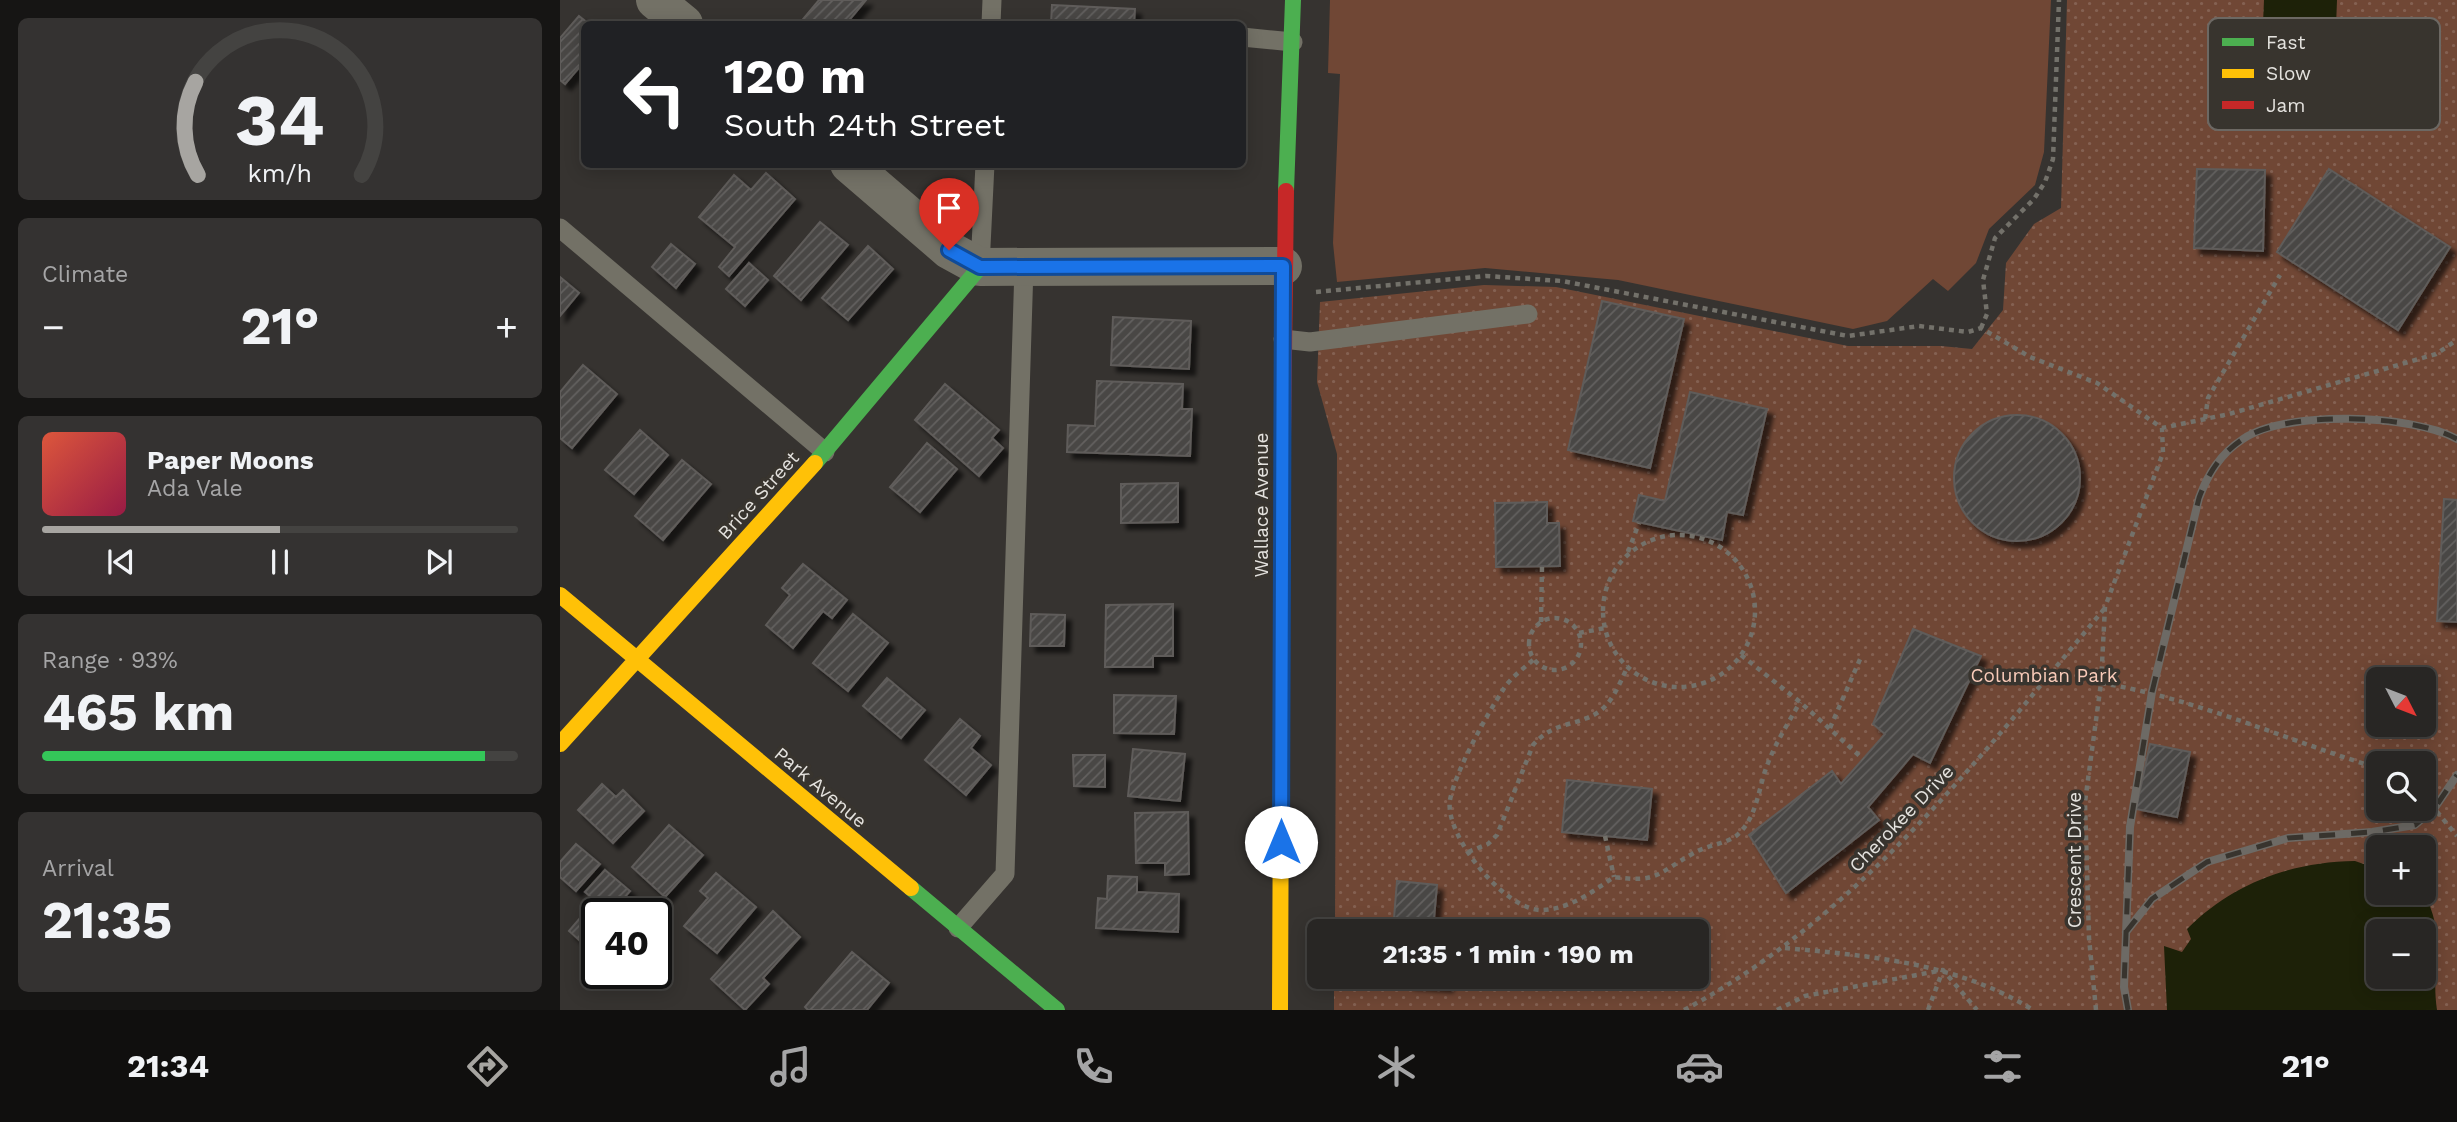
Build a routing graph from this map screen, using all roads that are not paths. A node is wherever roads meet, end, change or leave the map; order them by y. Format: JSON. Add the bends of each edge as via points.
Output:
{"nodes":[{"id":1,"x":655,"y":0,"type":"edge"},
{"id":2,"x":992,"y":0,"type":"edge"},
{"id":3,"x":1293,"y":0,"type":"edge"},
{"id":4,"x":680,"y":21,"type":"edge"},
{"id":5,"x":991,"y":21,"type":"edge"},
{"id":6,"x":1246,"y":37,"type":"edge"},
{"id":7,"x":1293,"y":42,"type":"junction"},
{"id":8,"x":854,"y":168,"type":"edge"},
{"id":9,"x":985,"y":168,"type":"edge"},
{"id":10,"x":560,"y":228,"type":"edge"},
{"id":11,"x":1283,"y":266,"type":"junction"},
{"id":12,"x":980,"y":267,"type":"junction"},
{"id":13,"x":1024,"y":267,"type":"junction"},
{"id":14,"x":1528,"y":314,"type":"dead end"},
{"id":15,"x":1283,"y":339,"type":"junction"},
{"id":16,"x":825,"y":452,"type":"junction"},
{"id":17,"x":560,"y":595,"type":"edge"},
{"id":18,"x":637,"y":660,"type":"junction"},
{"id":19,"x":560,"y":744,"type":"edge"},
{"id":20,"x":958,"y":928,"type":"junction"},
{"id":21,"x":1057,"y":1010,"type":"edge"},
{"id":22,"x":1280,"y":1010,"type":"edge"}],
"edges":[{"from":1,"to":4,"type":"street"},
{"from":2,"to":5,"type":"lane"},
{"from":3,"to":7,"type":"street","name":"Wallace Avenue"},
{"from":6,"to":7,"type":"lane"},
{"from":7,"to":11,"type":"street","name":"Wallace Avenue"},
{"from":8,"to":12,"type":"street","via":[[949,250]]},
{"from":9,"to":12,"type":"lane"},
{"from":10,"to":16,"type":"lane"},
{"from":11,"to":13,"type":"street"},
{"from":11,"to":15,"type":"street","name":"Wallace Avenue"},
{"from":12,"to":13,"type":"street"},
{"from":12,"to":16,"type":"street","name":"Brice Street"},
{"from":13,"to":20,"type":"lane","via":[[1005,874]]},
{"from":14,"to":15,"type":"lane","via":[[1310,342]]},
{"from":15,"to":22,"type":"street","name":"Wallace Avenue"},
{"from":16,"to":18,"type":"street","name":"Brice Street"},
{"from":17,"to":18,"type":"street","name":"Park Avenue"},
{"from":18,"to":19,"type":"street","name":"Brice Street"},
{"from":18,"to":20,"type":"street","name":"Park Avenue"},
{"from":20,"to":21,"type":"street","name":"Park Avenue"}]}
